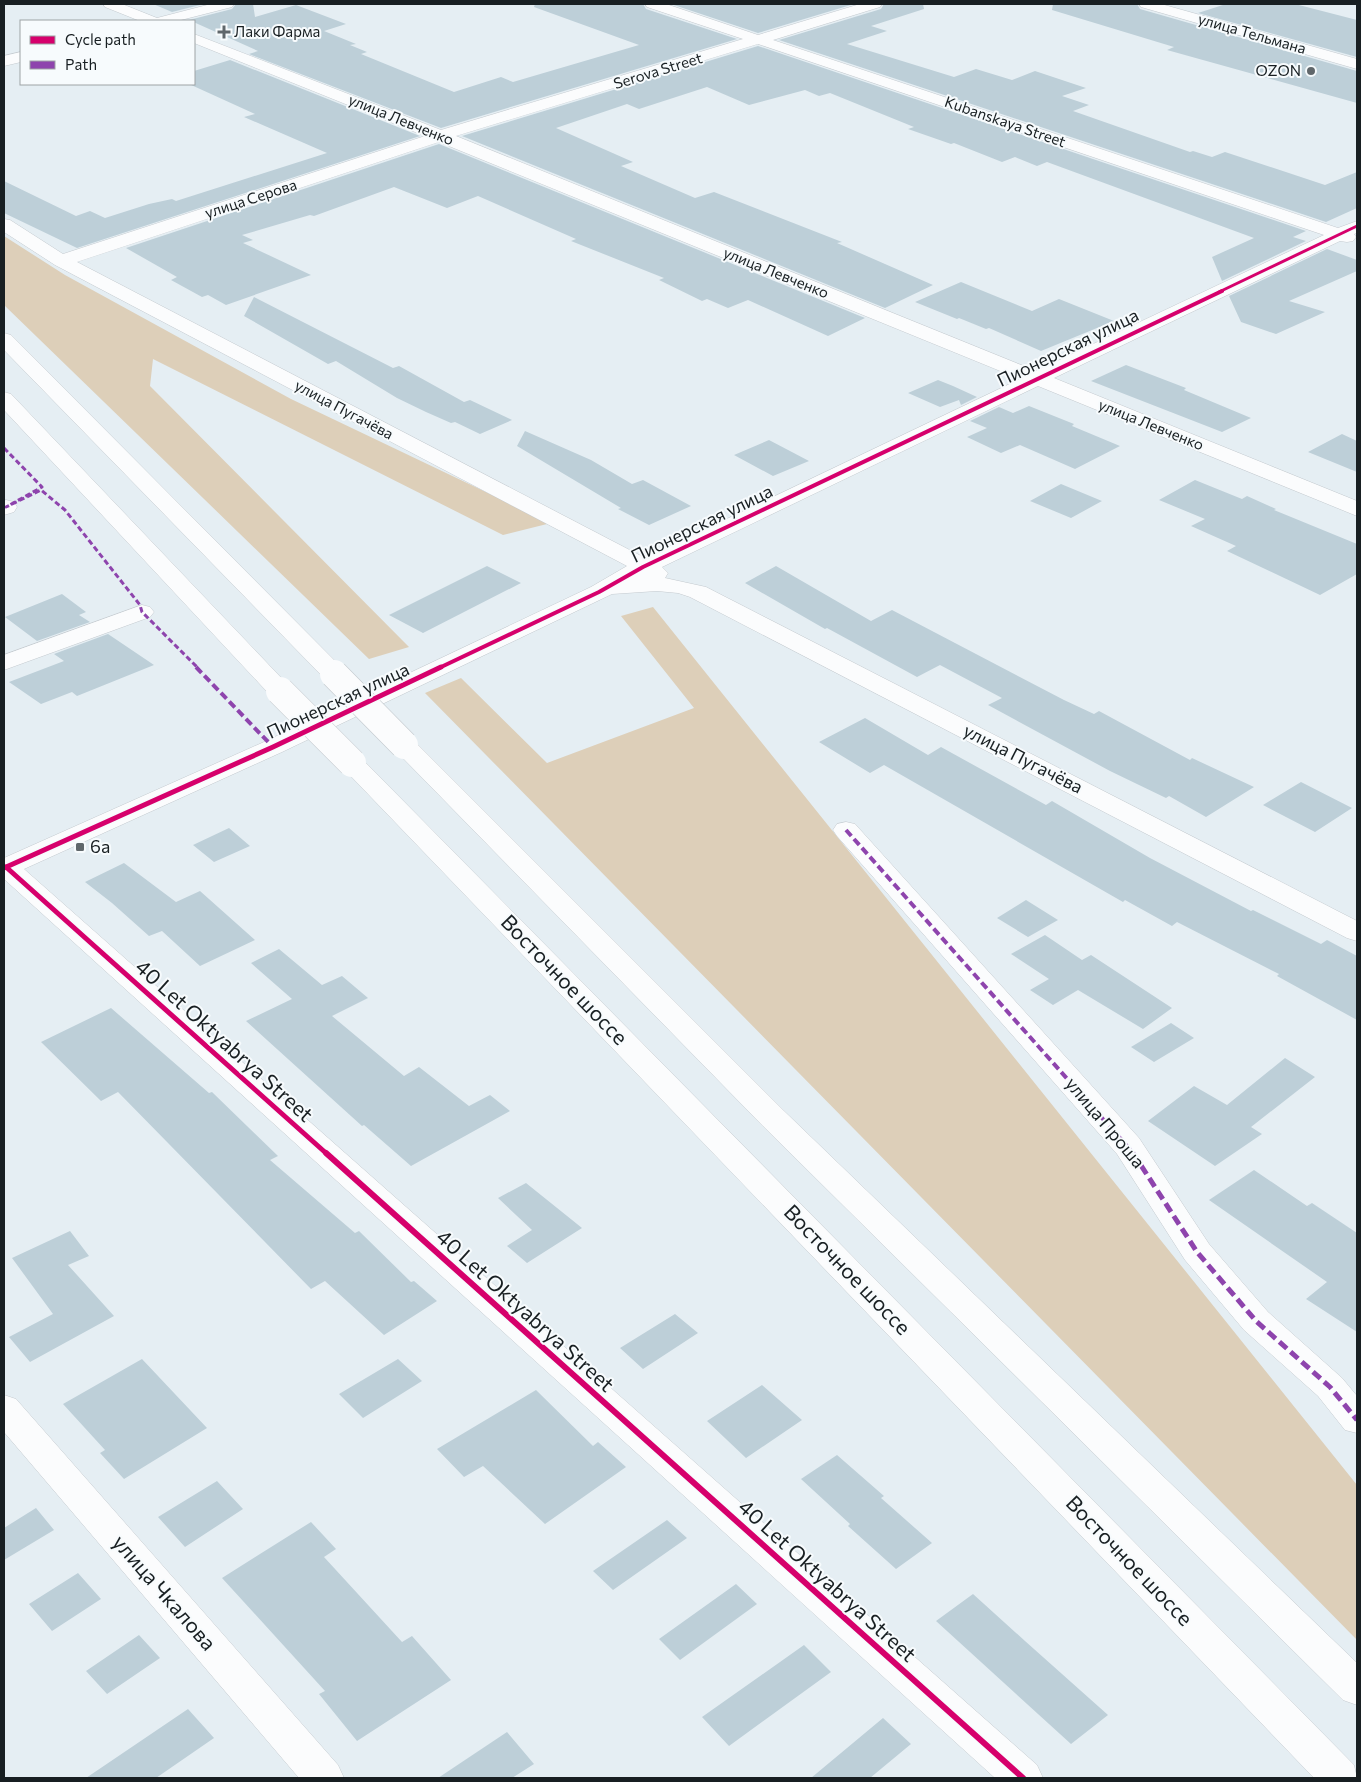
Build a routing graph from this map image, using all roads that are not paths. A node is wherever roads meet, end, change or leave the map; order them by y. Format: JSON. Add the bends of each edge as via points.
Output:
{"nodes":[{"id":1,"x":110,"y":4,"type":"edge"},
{"id":2,"x":227,"y":4,"type":"edge"},
{"id":3,"x":652,"y":4,"type":"edge"},
{"id":4,"x":875,"y":4,"type":"edge"},
{"id":5,"x":1146,"y":4,"type":"edge"},
{"id":6,"x":150,"y":20,"type":"edge"},
{"id":7,"x":164,"y":20,"type":"edge"},
{"id":8,"x":195,"y":38,"type":"edge"},
{"id":9,"x":760,"y":40,"type":"junction"},
{"id":10,"x":20,"y":57,"type":"edge"},
{"id":11,"x":4,"y":61,"type":"edge"},
{"id":12,"x":1357,"y":64,"type":"edge"},
{"id":13,"x":440,"y":136,"type":"junction"},
{"id":14,"x":4,"y":224,"type":"edge"},
{"id":15,"x":1357,"y":226,"type":"edge"},
{"id":16,"x":1348,"y":238,"type":"edge"},
{"id":17,"x":61,"y":261,"type":"junction"},
{"id":18,"x":4,"y":340,"type":"edge"},
{"id":19,"x":1036,"y":379,"type":"junction"},
{"id":20,"x":4,"y":398,"type":"edge"},
{"id":21,"x":1357,"y":509,"type":"edge"},
{"id":22,"x":643,"y":567,"type":"junction"},
{"id":23,"x":687,"y":588,"type":"junction"},
{"id":24,"x":599,"y":592,"type":"junction"},
{"id":25,"x":142,"y":612,"type":"dead end"},
{"id":26,"x":4,"y":664,"type":"edge"},
{"id":27,"x":846,"y":830,"type":"dead end"},
{"id":28,"x":5,"y":868,"type":"edge"},
{"id":29,"x":1357,"y":932,"type":"edge"},
{"id":30,"x":4,"y":1408,"type":"edge"},
{"id":31,"x":1357,"y":1420,"type":"edge"},
{"id":32,"x":1357,"y":1688,"type":"edge"},
{"id":33,"x":324,"y":1778,"type":"edge"},
{"id":34,"x":1023,"y":1778,"type":"edge"},
{"id":35,"x":1340,"y":1778,"type":"edge"}],
"edges":[{"from":1,"to":6,"type":"main road"},
{"from":2,"to":7,"type":"main road"},
{"from":3,"to":9,"type":"main road","name":"Kubanskaya Street"},
{"from":4,"to":9,"type":"main road","name":"Serova Street"},
{"from":5,"to":12,"type":"main road","name":"улица Тельмана"},
{"from":8,"to":13,"type":"main road","name":"улица Левченко"},
{"from":9,"to":13,"type":"main road","name":"Serova Street"},
{"from":9,"to":16,"type":"main road","name":"Kubanskaya Street"},
{"from":10,"to":11,"type":"main road"},
{"from":13,"to":17,"type":"main road","name":"улица Серова"},
{"from":13,"to":19,"type":"main road","name":"улица Левченко"},
{"from":14,"to":17,"type":"main road","name":"улица Пугачёва"},
{"from":15,"to":16,"type":"main road","name":"Пионерская улица"},
{"from":16,"to":19,"type":"main road","name":"Пионерская улица"},
{"from":17,"to":22,"type":"main road","name":"улица Пугачёва"},
{"from":18,"to":32,"type":"main road","bridge":true,"via":[[772,1118]]},
{"from":19,"to":21,"type":"main road","name":"улица Левченко"},
{"from":19,"to":22,"type":"main road","name":"Пионерская улица"},
{"from":20,"to":35,"type":"main road","name":"Восточное шоссе","bridge":true,"via":[[280,691]]},
{"from":22,"to":23,"type":"main road","name":"улица Пугачёва"},
{"from":22,"to":24,"type":"main road","name":"Пионерская улица"},
{"from":23,"to":24,"type":"main road","name":"улица Пугачёва","via":[[633,585]]},
{"from":23,"to":29,"type":"main road","name":"улица Пугачёва"},
{"from":24,"to":28,"type":"main road","name":"Пионерская улица","via":[[273,747]]},
{"from":25,"to":26,"type":"main road"},
{"from":27,"to":31,"type":"main road","name":"улица Проша","via":[[1128,1146],[1197,1252],[1256,1322],[1330,1386]]},
{"from":28,"to":34,"type":"main road","name":"40 Let Oktyabrya Street"},
{"from":30,"to":33,"type":"main road","name":"улица Чкалова"}]}
